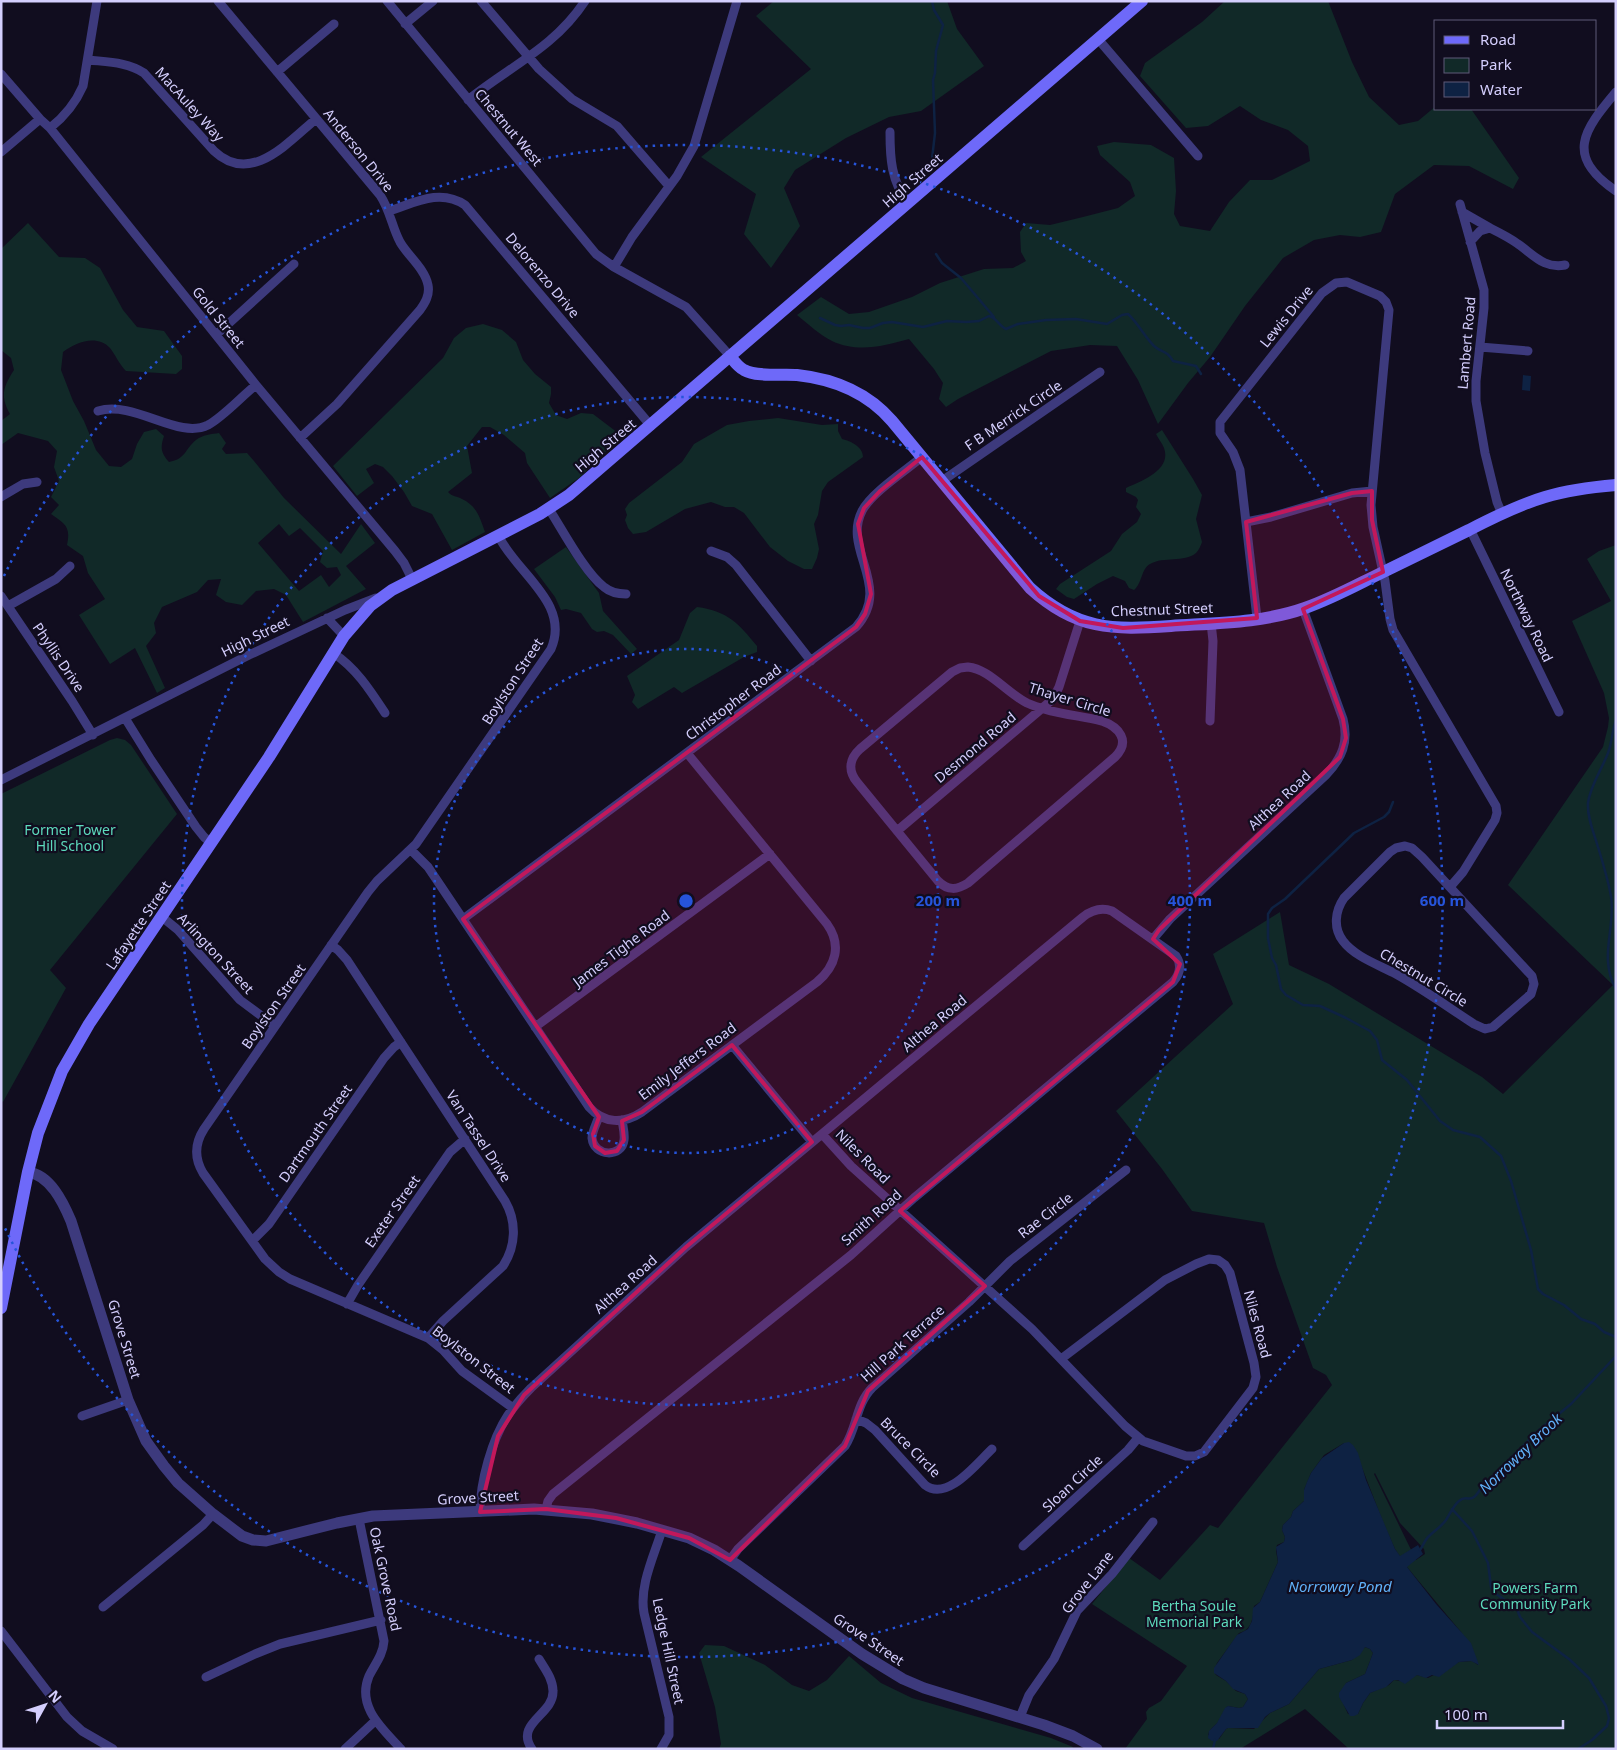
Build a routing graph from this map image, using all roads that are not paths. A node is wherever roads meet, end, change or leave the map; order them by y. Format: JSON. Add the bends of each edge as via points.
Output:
{"nodes":[{"id":1,"x":97,"y":1,"type":"edge"},
{"id":2,"x":218,"y":1,"type":"edge"},
{"id":3,"x":386,"y":1,"type":"edge"},
{"id":4,"x":433,"y":1,"type":"edge"},
{"id":5,"x":481,"y":1,"type":"edge"},
{"id":6,"x":585,"y":1,"type":"edge"},
{"id":7,"x":737,"y":1,"type":"edge"},
{"id":8,"x":1142,"y":1,"type":"edge"},
{"id":9,"x":334,"y":24,"type":"dead end"},
{"id":10,"x":405,"y":24,"type":"junction"},
{"id":11,"x":1098,"y":39,"type":"junction"},
{"id":12,"x":528,"y":58,"type":"junction"},
{"id":13,"x":88,"y":60,"type":"junction"},
{"id":14,"x":277,"y":72,"type":"junction"},
{"id":15,"x":1,"y":74,"type":"edge"},
{"id":16,"x":1616,"y":92,"type":"edge"},
{"id":17,"x":468,"y":100,"type":"junction"},
{"id":18,"x":40,"y":119,"type":"junction"},
{"id":19,"x":316,"y":119,"type":"junction"},
{"id":20,"x":50,"y":128,"type":"junction"},
{"id":21,"x":890,"y":132,"type":"dead end"},
{"id":22,"x":1,"y":152,"type":"edge"},
{"id":23,"x":1198,"y":156,"type":"dead end"},
{"id":24,"x":669,"y":186,"type":"junction"},
{"id":25,"x":1616,"y":191,"type":"edge"},
{"id":26,"x":908,"y":203,"type":"junction"},
{"id":27,"x":389,"y":211,"type":"junction"},
{"id":28,"x":1490,"y":228,"type":"junction"},
{"id":29,"x":1470,"y":242,"type":"junction"},
{"id":30,"x":294,"y":264,"type":"dead end"},
{"id":31,"x":1565,"y":265,"type":"dead end"},
{"id":32,"x":614,"y":267,"type":"junction"},
{"id":33,"x":216,"y":335,"type":"junction"},
{"id":34,"x":1480,"y":347,"type":"junction"},
{"id":35,"x":1528,"y":352,"type":"dead end"},
{"id":36,"x":730,"y":356,"type":"junction"},
{"id":37,"x":1100,"y":372,"type":"dead end"},
{"id":38,"x":256,"y":385,"type":"junction"},
{"id":39,"x":98,"y":411,"type":"dead end"},
{"id":40,"x":651,"y":426,"type":"junction"},
{"id":41,"x":300,"y":438,"type":"junction"},
{"id":42,"x":922,"y":457,"type":"junction"},
{"id":43,"x":942,"y":481,"type":"junction"},
{"id":44,"x":37,"y":482,"type":"dead end"},
{"id":45,"x":1616,"y":485,"type":"edge"},
{"id":46,"x":1372,"y":491,"type":"junction"},
{"id":47,"x":1,"y":497,"type":"edge"},
{"id":48,"x":549,"y":508,"type":"junction"},
{"id":49,"x":1502,"y":514,"type":"junction"},
{"id":50,"x":1246,"y":522,"type":"junction"},
{"id":51,"x":1470,"y":529,"type":"junction"},
{"id":52,"x":498,"y":535,"type":"junction"},
{"id":53,"x":711,"y":551,"type":"dead end"},
{"id":54,"x":70,"y":566,"type":"dead end"},
{"id":55,"x":1383,"y":572,"type":"junction"},
{"id":56,"x":412,"y":579,"type":"junction"},
{"id":57,"x":626,"y":594,"type":"dead end"},
{"id":58,"x":1,"y":596,"type":"edge"},
{"id":59,"x":382,"y":596,"type":"junction"},
{"id":60,"x":8,"y":606,"type":"junction"},
{"id":61,"x":1303,"y":609,"type":"junction"},
{"id":62,"x":327,"y":618,"type":"junction"},
{"id":63,"x":1257,"y":618,"type":"junction"},
{"id":64,"x":1080,"y":620,"type":"junction"},
{"id":65,"x":1211,"y":623,"type":"junction"},
{"id":66,"x":344,"y":636,"type":"junction"},
{"id":67,"x":333,"y":653,"type":"junction"},
{"id":68,"x":811,"y":661,"type":"junction"},
{"id":69,"x":1043,"y":708,"type":"junction"},
{"id":70,"x":1559,"y":712,"type":"dead end"},
{"id":71,"x":385,"y":713,"type":"dead end"},
{"id":72,"x":125,"y":718,"type":"junction"},
{"id":73,"x":1210,"y":720,"type":"dead end"},
{"id":74,"x":92,"y":735,"type":"junction"},
{"id":75,"x":687,"y":753,"type":"junction"},
{"id":76,"x":1,"y":780,"type":"edge"},
{"id":77,"x":897,"y":831,"type":"junction"},
{"id":78,"x":212,"y":843,"type":"junction"},
{"id":79,"x":411,"y":850,"type":"junction"},
{"id":80,"x":770,"y":854,"type":"junction"},
{"id":81,"x":1450,"y":887,"type":"junction"},
{"id":82,"x":162,"y":917,"type":"junction"},
{"id":83,"x":463,"y":919,"type":"junction"},
{"id":84,"x":1153,"y":939,"type":"junction"},
{"id":85,"x":331,"y":945,"type":"junction"},
{"id":86,"x":275,"y":1026,"type":"junction"},
{"id":87,"x":536,"y":1027,"type":"junction"},
{"id":88,"x":401,"y":1042,"type":"junction"},
{"id":89,"x":732,"y":1045,"type":"junction"},
{"id":90,"x":599,"y":1116,"type":"junction"},
{"id":91,"x":622,"y":1120,"type":"junction"},
{"id":92,"x":822,"y":1134,"type":"junction"},
{"id":93,"x":464,"y":1139,"type":"junction"},
{"id":94,"x":812,"y":1142,"type":"junction"},
{"id":95,"x":1126,"y":1170,"type":"dead end"},
{"id":96,"x":28,"y":1172,"type":"junction"},
{"id":97,"x":900,"y":1211,"type":"junction"},
{"id":98,"x":252,"y":1241,"type":"junction"},
{"id":99,"x":985,"y":1286,"type":"junction"},
{"id":100,"x":347,"y":1304,"type":"junction"},
{"id":101,"x":1,"y":1308,"type":"edge"},
{"id":102,"x":428,"y":1338,"type":"junction"},
{"id":103,"x":1061,"y":1359,"type":"junction"},
{"id":104,"x":128,"y":1400,"type":"junction"},
{"id":105,"x":514,"y":1408,"type":"junction"},
{"id":106,"x":82,"y":1416,"type":"dead end"},
{"id":107,"x":856,"y":1419,"type":"junction"},
{"id":108,"x":1138,"y":1438,"type":"junction"},
{"id":109,"x":992,"y":1449,"type":"dead end"},
{"id":110,"x":546,"y":1509,"type":"junction"},
{"id":111,"x":480,"y":1512,"type":"junction"},
{"id":112,"x":213,"y":1514,"type":"junction"},
{"id":113,"x":359,"y":1519,"type":"junction"},
{"id":114,"x":1153,"y":1522,"type":"dead end"},
{"id":115,"x":662,"y":1530,"type":"junction"},
{"id":116,"x":1023,"y":1546,"type":"dead end"},
{"id":117,"x":730,"y":1560,"type":"junction"},
{"id":118,"x":103,"y":1606,"type":"dead end"},
{"id":119,"x":380,"y":1620,"type":"junction"},
{"id":120,"x":1,"y":1631,"type":"edge"},
{"id":121,"x":539,"y":1659,"type":"dead end"},
{"id":122,"x":206,"y":1677,"type":"dead end"},
{"id":123,"x":1020,"y":1717,"type":"junction"},
{"id":124,"x":375,"y":1721,"type":"junction"},
{"id":125,"x":112,"y":1749,"type":"edge"},
{"id":126,"x":345,"y":1749,"type":"edge"},
{"id":127,"x":401,"y":1749,"type":"edge"},
{"id":128,"x":532,"y":1749,"type":"edge"},
{"id":129,"x":661,"y":1749,"type":"edge"},
{"id":130,"x":1097,"y":1749,"type":"edge"}],
"edges":[{"from":1,"to":13,"type":"street"},
{"from":2,"to":14,"type":"street","name":"Anderson Drive"},
{"from":3,"to":10,"type":"street","name":"Chestnut West"},
{"from":4,"to":10,"type":"street"},
{"from":5,"to":12,"type":"street"},
{"from":6,"to":12,"type":"street","via":[[561,31]]},
{"from":7,"to":24,"type":"street","via":[[694,146]]},
{"from":8,"to":11,"type":"main road","name":"High Street"},
{"from":9,"to":14,"type":"street"},
{"from":10,"to":17,"type":"street","name":"Chestnut West"},
{"from":11,"to":23,"type":"street"},
{"from":11,"to":26,"type":"main road","name":"High Street"},
{"from":12,"to":17,"type":"street","via":[[492,80]]},
{"from":12,"to":24,"type":"street","via":[[567,95],[617,126]]},
{"from":13,"to":19,"type":"street","name":"MacAuley Way","via":[[126,65],[144,73],[214,152],[233,163],[250,164],[266,159]]},
{"from":13,"to":20,"type":"street","via":[[81,91],[65,114]]},
{"from":14,"to":19,"type":"street","name":"Anderson Drive"},
{"from":15,"to":18,"type":"street","name":"Gold Street"},
{"from":16,"to":25,"type":"street","via":[[1591,123],[1584,144],[1587,161],[1594,172]]},
{"from":17,"to":32,"type":"street","name":"Chestnut West","via":[[591,249]]},
{"from":18,"to":20,"type":"street","name":"Gold Street"},
{"from":18,"to":22,"type":"street"},
{"from":19,"to":27,"type":"street","name":"Anderson Drive","via":[[380,195]]},
{"from":20,"to":33,"type":"street","name":"Gold Street"},
{"from":21,"to":26,"type":"street","via":[[893,175]]},
{"from":24,"to":32,"type":"street"},
{"from":26,"to":36,"type":"main road","name":"High Street"},
{"from":27,"to":40,"type":"street","name":"Delorenzo Drive","via":[[442,196],[466,205]]},
{"from":27,"to":41,"type":"street","name":"Anderson Drive","via":[[400,242],[427,280],[428,298],[344,397]]},
{"from":28,"to":29,"type":"street","via":[[1480,231]]},
{"from":28,"to":29,"type":"street","name":"Lambert Road","via":[[1461,208]]},
{"from":28,"to":31,"type":"street","via":[[1543,263]]},
{"from":29,"to":34,"type":"street","name":"Lambert Road","via":[[1483,284]]},
{"from":30,"to":33,"type":"street"},
{"from":32,"to":36,"type":"street","name":"Chestnut West","via":[[686,307]]},
{"from":33,"to":38,"type":"street","name":"Gold Street"},
{"from":34,"to":35,"type":"street"},
{"from":34,"to":49,"type":"street","name":"Lambert Road","via":[[1476,407]]},
{"from":36,"to":40,"type":"main road","name":"High Street"},
{"from":36,"to":42,"type":"main road","name":"Chestnut Street","via":[[749,373],[820,379],[859,394],[882,410]]},
{"from":37,"to":43,"type":"street","name":"F B Merrick Circle"},
{"from":38,"to":39,"type":"street","via":[[212,422],[201,427],[178,426],[119,408]]},
{"from":38,"to":41,"type":"street","name":"Gold Street"},
{"from":40,"to":48,"type":"main road","name":"High Street"},
{"from":41,"to":56,"type":"street","name":"Gold Street","via":[[395,551]]},
{"from":42,"to":43,"type":"main road","name":"Chestnut Street"},
{"from":42,"to":68,"type":"street","name":"Christopher Road","via":[[864,508],[857,530],[870,589],[867,609],[856,627]]},
{"from":43,"to":64,"type":"main road","name":"Chestnut Street","via":[[1030,588],[1055,608]]},
{"from":44,"to":47,"type":"street","via":[[23,484]]},
{"from":45,"to":49,"type":"main road","name":"Chestnut Street","via":[[1554,494]]},
{"from":46,"to":50,"type":"street","via":[[1352,492],[1271,518]]},
{"from":46,"to":50,"type":"street","name":"Lewis Drive","via":[[1388,306],[1377,294],[1340,281],[1322,293],[1220,422],[1220,433],[1240,470]]},
{"from":46,"to":55,"type":"street","name":"Lewis Drive","via":[[1372,520]]},
{"from":48,"to":52,"type":"main road","name":"High Street"},
{"from":48,"to":57,"type":"street","via":[[598,581],[610,591]]},
{"from":49,"to":51,"type":"main road","name":"Chestnut Street"},
{"from":50,"to":63,"type":"street","name":"Lewis Drive"},
{"from":51,"to":55,"type":"main road","name":"Chestnut Street"},
{"from":51,"to":70,"type":"street","name":"Northway Road"},
{"from":52,"to":56,"type":"main road","name":"High Street"},
{"from":52,"to":79,"type":"street","name":"Boylston Street","via":[[552,609],[556,626],[554,643]]},
{"from":53,"to":68,"type":"street","via":[[727,557],[736,565]]},
{"from":54,"to":60,"type":"street","via":[[56,579]]},
{"from":55,"to":61,"type":"main road","name":"Chestnut Street"},
{"from":55,"to":81,"type":"street","via":[[1396,636],[1496,806],[1495,820]]},
{"from":56,"to":59,"type":"main road","name":"High Street"},
{"from":58,"to":60,"type":"street","name":"Phyllis Drive"},
{"from":59,"to":62,"type":"street","name":"High Street"},
{"from":59,"to":66,"type":"main road","name":"Lafayette Street"},
{"from":60,"to":74,"type":"street","name":"Phyllis Drive"},
{"from":61,"to":63,"type":"main road","name":"Chestnut Street"},
{"from":61,"to":84,"type":"street","name":"Althea Road","via":[[1343,719],[1346,738],[1343,753],[1326,775],[1170,918]]},
{"from":62,"to":66,"type":"street"},
{"from":62,"to":72,"type":"street","name":"High Street"},
{"from":63,"to":65,"type":"main road","name":"Chestnut Street"},
{"from":64,"to":65,"type":"main road","name":"Chestnut Street","via":[[1123,628]]},
{"from":64,"to":69,"type":"street","name":"Desmond Road","via":[[1057,692]]},
{"from":65,"to":73,"type":"street"},
{"from":66,"to":67,"type":"main road","name":"Lafayette Street"},
{"from":67,"to":71,"type":"street","via":[[359,675]]},
{"from":67,"to":78,"type":"main road","name":"Lafayette Street"},
{"from":68,"to":75,"type":"street","name":"Christopher Road"},
{"from":69,"to":77,"type":"street","name":"Desmond Road"},
{"from":69,"to":77,"type":"street","name":"Thayer Circle","via":[[1023,701],[972,667],[952,672],[852,759],[852,775]]},
{"from":69,"to":77,"type":"street","name":"Thayer Circle","via":[[1111,725],[1121,736],[1120,751],[961,887],[952,889],[941,884]]},
{"from":72,"to":74,"type":"street","name":"High Street"},
{"from":72,"to":78,"type":"street","via":[[196,827]]},
{"from":74,"to":76,"type":"street","name":"High Street"},
{"from":75,"to":80,"type":"street","name":"Emily Jeffers Road"},
{"from":75,"to":83,"type":"street","name":"Christopher Road"},
{"from":78,"to":82,"type":"main road","name":"Lafayette Street"},
{"from":79,"to":83,"type":"street","via":[[428,867]]},
{"from":79,"to":85,"type":"street","name":"Boylston Street","via":[[372,886]]},
{"from":80,"to":87,"type":"street","name":"James Tighe Road"},
{"from":80,"to":89,"type":"street","name":"Emily Jeffers Road","via":[[830,928],[836,954],[822,978]]},
{"from":81,"to":81,"type":"street","name":"Chestnut Circle","via":[[1533,980],[1534,987],[1529,997],[1489,1028],[1478,1026],[1355,952],[1338,932],[1337,912],[1344,898],[1396,848],[1405,846],[1415,851]]},
{"from":82,"to":86,"type":"street","name":"Arlington Street","via":[[178,930],[240,1000]]},
{"from":82,"to":96,"type":"main road","name":"Lafayette Street","via":[[67,1062],[43,1117]]},
{"from":83,"to":87,"type":"street"},
{"from":84,"to":92,"type":"street","name":"Althea Road","via":[[1108,910],[1090,912]]},
{"from":84,"to":97,"type":"street","name":"Smith Road","via":[[1178,958],[1180,971],[1176,979]]},
{"from":85,"to":86,"type":"street","name":"Boylston Street"},
{"from":85,"to":88,"type":"street","name":"Van Tassel Drive","via":[[345,956]]},
{"from":86,"to":98,"type":"street","name":"Boylston Street","via":[[204,1129],[197,1147],[200,1168]]},
{"from":87,"to":90,"type":"street","via":[[586,1103]]},
{"from":88,"to":93,"type":"street","name":"Van Tassel Drive"},
{"from":88,"to":98,"type":"street","name":"Dartmouth Street","via":[[384,1058],[269,1224]]},
{"from":89,"to":91,"type":"street","name":"Emily Jeffers Road","via":[[642,1112]]},
{"from":89,"to":94,"type":"street"},
{"from":90,"to":91,"type":"street"},
{"from":90,"to":91,"type":"street","via":[[592,1140],[596,1148],[607,1153],[617,1151],[623,1145]]},
{"from":92,"to":94,"type":"street","name":"Althea Road"},
{"from":92,"to":97,"type":"street","name":"Niles Road"},
{"from":93,"to":100,"type":"street","name":"Exeter Street","via":[[450,1152]]},
{"from":93,"to":102,"type":"street","name":"Van Tassel Drive","via":[[508,1205],[513,1221],[513,1244],[499,1270]]},
{"from":94,"to":105,"type":"street","name":"Althea Road","via":[[673,1259],[547,1373]]},
{"from":95,"to":99,"type":"street","name":"Rae Circle","via":[[1010,1261]]},
{"from":96,"to":101,"type":"main road","name":"Lafayette Street"},
{"from":96,"to":104,"type":"street","name":"Grove Street","via":[[46,1180],[71,1221]]},
{"from":97,"to":99,"type":"street","name":"Niles Road"},
{"from":97,"to":110,"type":"street","name":"Smith Road","via":[[553,1494]]},
{"from":98,"to":100,"type":"street","name":"Boylston Street","via":[[279,1272]]},
{"from":99,"to":103,"type":"street","name":"Niles Road"},
{"from":99,"to":107,"type":"street","name":"Hill Park Terrace","via":[[868,1391]]},
{"from":100,"to":102,"type":"street","name":"Boylston Street"},
{"from":102,"to":105,"type":"street","name":"Boylston Street","via":[[462,1371]]},
{"from":103,"to":108,"type":"street","name":"Niles Road"},
{"from":103,"to":108,"type":"street","name":"Niles Road","via":[[1171,1276],[1209,1259],[1225,1265],[1232,1278],[1256,1368],[1253,1388],[1210,1445],[1199,1454],[1182,1455]]},
{"from":104,"to":106,"type":"street"},
{"from":104,"to":112,"type":"street","name":"Grove Street","via":[[158,1458],[178,1483]]},
{"from":105,"to":111,"type":"street","name":"Althea Road","via":[[494,1444],[483,1484]]},
{"from":107,"to":109,"type":"street","name":"Bruce Circle","via":[[870,1426],[925,1485],[936,1490],[953,1485]]},
{"from":107,"to":117,"type":"street","name":"Hill Park Terrace","via":[[841,1451]]},
{"from":108,"to":116,"type":"street","name":"Sloan Circle"},
{"from":110,"to":111,"type":"street","name":"Grove Street"},
{"from":110,"to":115,"type":"street","name":"Grove Street","via":[[610,1517]]},
{"from":111,"to":113,"type":"street","name":"Grove Street"},
{"from":112,"to":113,"type":"street","name":"Grove Street","via":[[237,1533],[260,1541]]},
{"from":112,"to":118,"type":"street"},
{"from":113,"to":119,"type":"street","name":"Oak Grove Road"},
{"from":114,"to":123,"type":"street","name":"Grove Lane","via":[[1112,1574],[1077,1611]]},
{"from":115,"to":117,"type":"street","name":"Grove Street","via":[[695,1541]]},
{"from":115,"to":129,"type":"street","name":"Ledge Hill Street","via":[[642,1601],[669,1717],[669,1735]]},
{"from":117,"to":123,"type":"street","name":"Grove Street","via":[[897,1676],[924,1688]]},
{"from":119,"to":122,"type":"street","via":[[280,1644]]},
{"from":119,"to":124,"type":"street","name":"Oak Grove Road","via":[[384,1646],[366,1688],[368,1706]]},
{"from":120,"to":125,"type":"street","via":[[67,1717],[82,1731]]},
{"from":121,"to":128,"type":"street","via":[[550,1677],[554,1692],[530,1728],[527,1736]]},
{"from":123,"to":130,"type":"street","name":"Grove Street","via":[[1068,1734]]},
{"from":124,"to":126,"type":"street"},
{"from":124,"to":127,"type":"street","name":"Oak Grove Road"}]}
